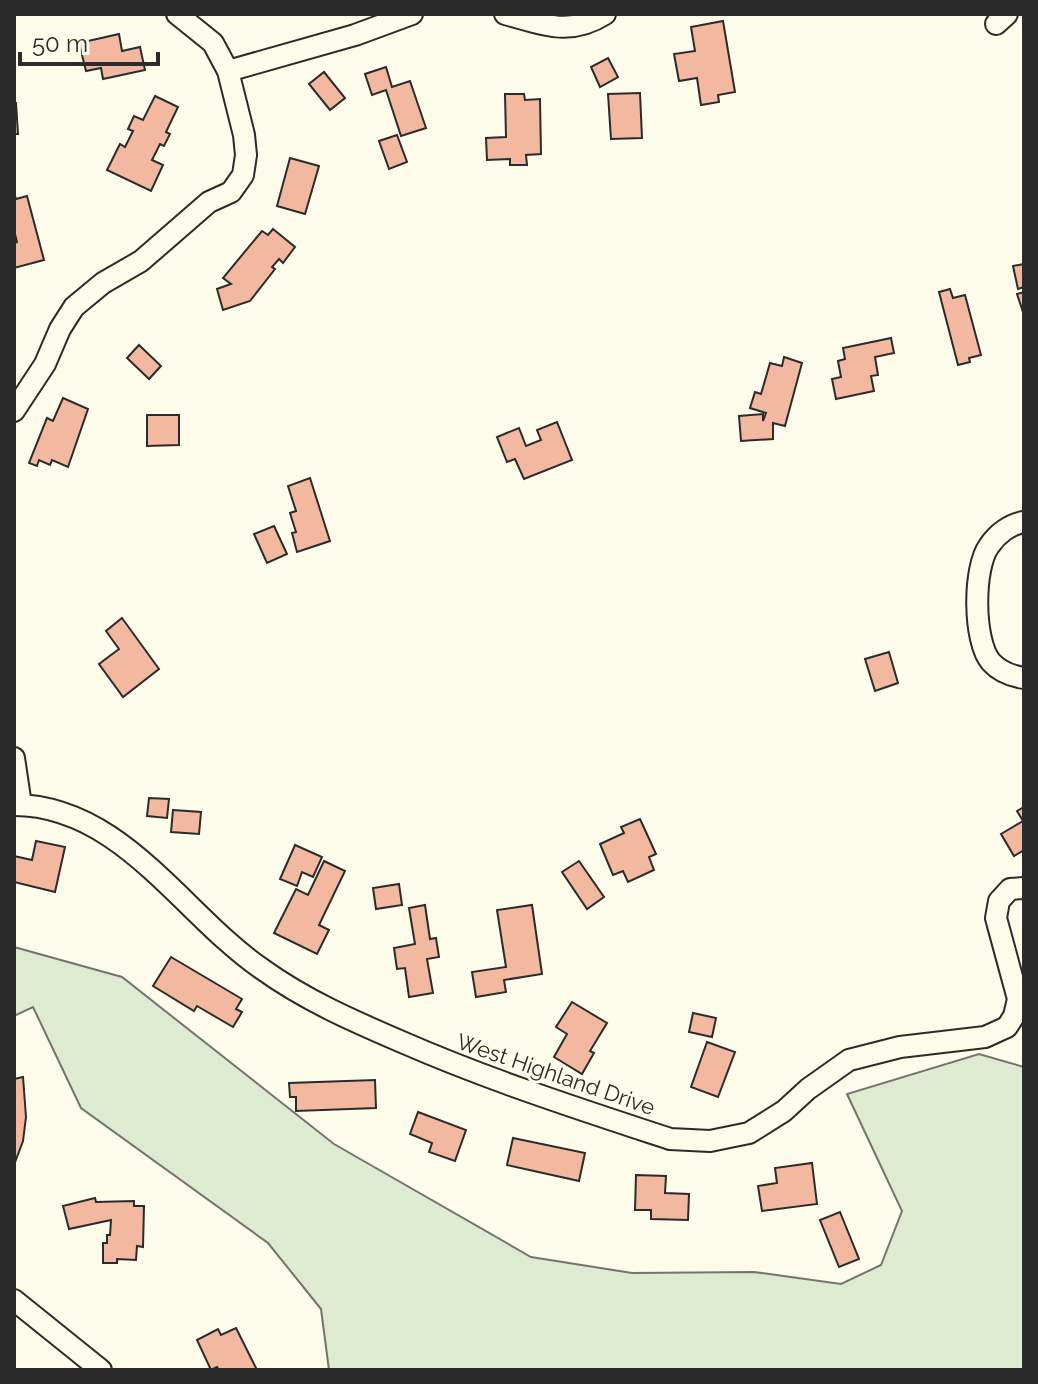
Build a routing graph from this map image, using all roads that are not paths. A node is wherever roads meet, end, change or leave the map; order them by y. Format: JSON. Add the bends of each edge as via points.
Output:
{"nodes":[{"id":1,"x":177,"y":14,"type":"edge"},
{"id":2,"x":412,"y":14,"type":"edge"},
{"id":3,"x":505,"y":14,"type":"edge"},
{"id":4,"x":605,"y":14,"type":"edge"},
{"id":5,"x":228,"y":71,"type":"junction"},
{"id":6,"x":14,"y":411,"type":"edge"},
{"id":7,"x":1024,"y":522,"type":"edge"},
{"id":8,"x":1024,"y":678,"type":"edge"},
{"id":9,"x":14,"y":758,"type":"edge"},
{"id":10,"x":17,"y":805,"type":"edge"},
{"id":11,"x":1024,"y":888,"type":"edge"},
{"id":12,"x":14,"y":1300,"type":"edge"},
{"id":13,"x":101,"y":1370,"type":"edge"}],
"edges":[{"from":1,"to":5,"type":"street","via":[[213,43]]},
{"from":2,"to":5,"type":"street"},
{"from":3,"to":4,"type":"street","via":[[578,28]]},
{"from":5,"to":6,"type":"street","via":[[244,135],[243,175],[231,192],[209,202],[141,261],[74,307]]},
{"from":7,"to":8,"type":"street","via":[[1002,532],[987,548],[978,585],[983,646],[990,661],[1004,673]]},
{"from":9,"to":10,"type":"street","name":"West Highland Drive"},
{"from":10,"to":11,"type":"street","name":"West Highland Drive","via":[[55,812],[114,839],[259,968],[352,1021],[478,1075],[691,1142],[749,1133],[849,1060],[900,1047],[985,1037],[1007,1027],[1018,999],[996,918],[999,901],[1010,889]]},
{"from":12,"to":13,"type":"street"}]}
